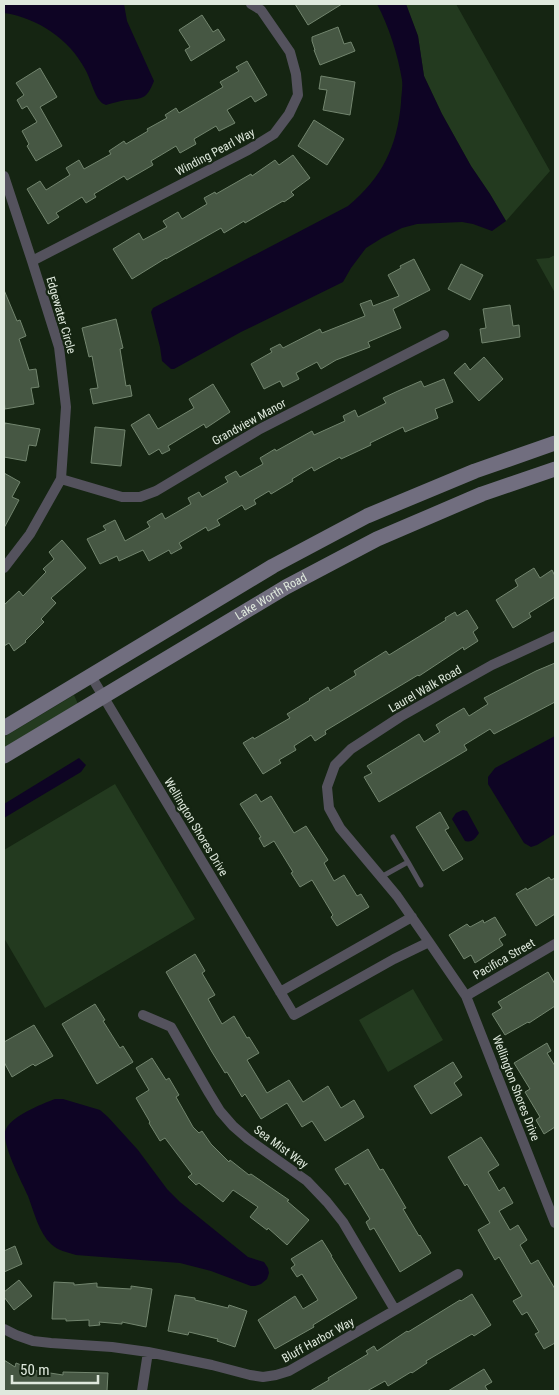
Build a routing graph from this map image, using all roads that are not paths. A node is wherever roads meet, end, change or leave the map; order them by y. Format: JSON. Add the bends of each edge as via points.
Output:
{"nodes":[{"id":1,"x":252,"y":4,"type":"edge"},
{"id":2,"x":4,"y":176,"type":"edge"},
{"id":3,"x":32,"y":261,"type":"junction"},
{"id":4,"x":444,"y":335,"type":"dead end"},
{"id":5,"x":555,"y":443,"type":"edge"},
{"id":6,"x":555,"y":469,"type":"edge"},
{"id":7,"x":61,"y":478,"type":"junction"},
{"id":8,"x":4,"y":568,"type":"edge"},
{"id":9,"x":555,"y":636,"type":"edge"},
{"id":10,"x":91,"y":676,"type":"junction"},
{"id":11,"x":104,"y":696,"type":"junction"},
{"id":12,"x":4,"y":728,"type":"edge"},
{"id":13,"x":4,"y":756,"type":"edge"},
{"id":14,"x":327,"y":787,"type":"joint"},
{"id":15,"x":393,"y":837,"type":"dead end"},
{"id":16,"x":408,"y":862,"type":"junction"},
{"id":17,"x":381,"y":877,"type":"junction"},
{"id":18,"x":421,"y":884,"type":"dead end"},
{"id":19,"x":412,"y":917,"type":"junction"},
{"id":20,"x":430,"y":942,"type":"junction"},
{"id":21,"x":555,"y":944,"type":"edge"},
{"id":22,"x":280,"y":992,"type":"junction"},
{"id":23,"x":466,"y":996,"type":"junction"},
{"id":24,"x":143,"y":1015,"type":"dead end"},
{"id":25,"x":555,"y":1223,"type":"edge"},
{"id":26,"x":458,"y":1274,"type":"dead end"},
{"id":27,"x":395,"y":1310,"type":"junction"},
{"id":28,"x":4,"y":1329,"type":"edge"},
{"id":29,"x":148,"y":1352,"type":"junction"},
{"id":30,"x":142,"y":1391,"type":"edge"}],
"edges":[{"from":1,"to":3,"type":"street","name":"Winding Pearl Way","via":[[261,10],[290,52],[296,74],[298,94],[289,114],[274,134]]},
{"from":2,"to":3,"type":"street","name":"Edgewater Circle"},
{"from":3,"to":7,"type":"street","name":"Edgewater Circle","via":[[59,347],[66,407]]},
{"from":4,"to":7,"type":"street","name":"Grandview Manor","via":[[260,429],[156,491],[140,497],[122,497]]},
{"from":5,"to":10,"type":"street","name":"Lake Worth Road","via":[[475,471],[367,516],[273,566]]},
{"from":6,"to":11,"type":"street","name":"Lake Worth Road","via":[[482,494],[377,539],[286,587]]},
{"from":7,"to":8,"type":"street","name":"Edgewater Circle","via":[[30,534]]},
{"from":9,"to":14,"type":"street","name":"Laurel Walk Road","via":[[460,683],[351,749],[335,765]]},
{"from":10,"to":11,"type":"street","name":"Wellington Shores Drive"},
{"from":10,"to":12,"type":"street","name":"Lake Worth Road"},
{"from":11,"to":13,"type":"street","name":"Lake Worth Road"},
{"from":11,"to":22,"type":"street","name":"Wellington Shores Drive"},
{"from":14,"to":17,"type":"street","name":"Wellington Shores Drive","via":[[329,808],[340,828]]},
{"from":15,"to":16,"type":"lane"},
{"from":16,"to":17,"type":"lane"},
{"from":16,"to":18,"type":"lane"},
{"from":17,"to":19,"type":"street","name":"Wellington Shores Drive"},
{"from":19,"to":20,"type":"street","name":"Wellington Shores Drive"},
{"from":19,"to":22,"type":"street"},
{"from":20,"to":22,"type":"street","name":"Wellington Shores Drive","via":[[294,1015]]},
{"from":20,"to":23,"type":"street","name":"Wellington Shores Drive"},
{"from":21,"to":23,"type":"street","name":"Pacifica Street"},
{"from":23,"to":25,"type":"street","name":"Wellington Shores Drive"},
{"from":24,"to":27,"type":"street","name":"Sea Mist Way","via":[[171,1027],[209,1093],[233,1126],[307,1181],[328,1202]]},
{"from":26,"to":27,"type":"street","name":"Bluff Harbor Way"},
{"from":27,"to":29,"type":"street","name":"Bluff Harbor Way","via":[[289,1371],[276,1375],[250,1375]]},
{"from":28,"to":29,"type":"street","name":"Bluff Harbor Way","via":[[33,1341]]},
{"from":29,"to":30,"type":"street"}]}
